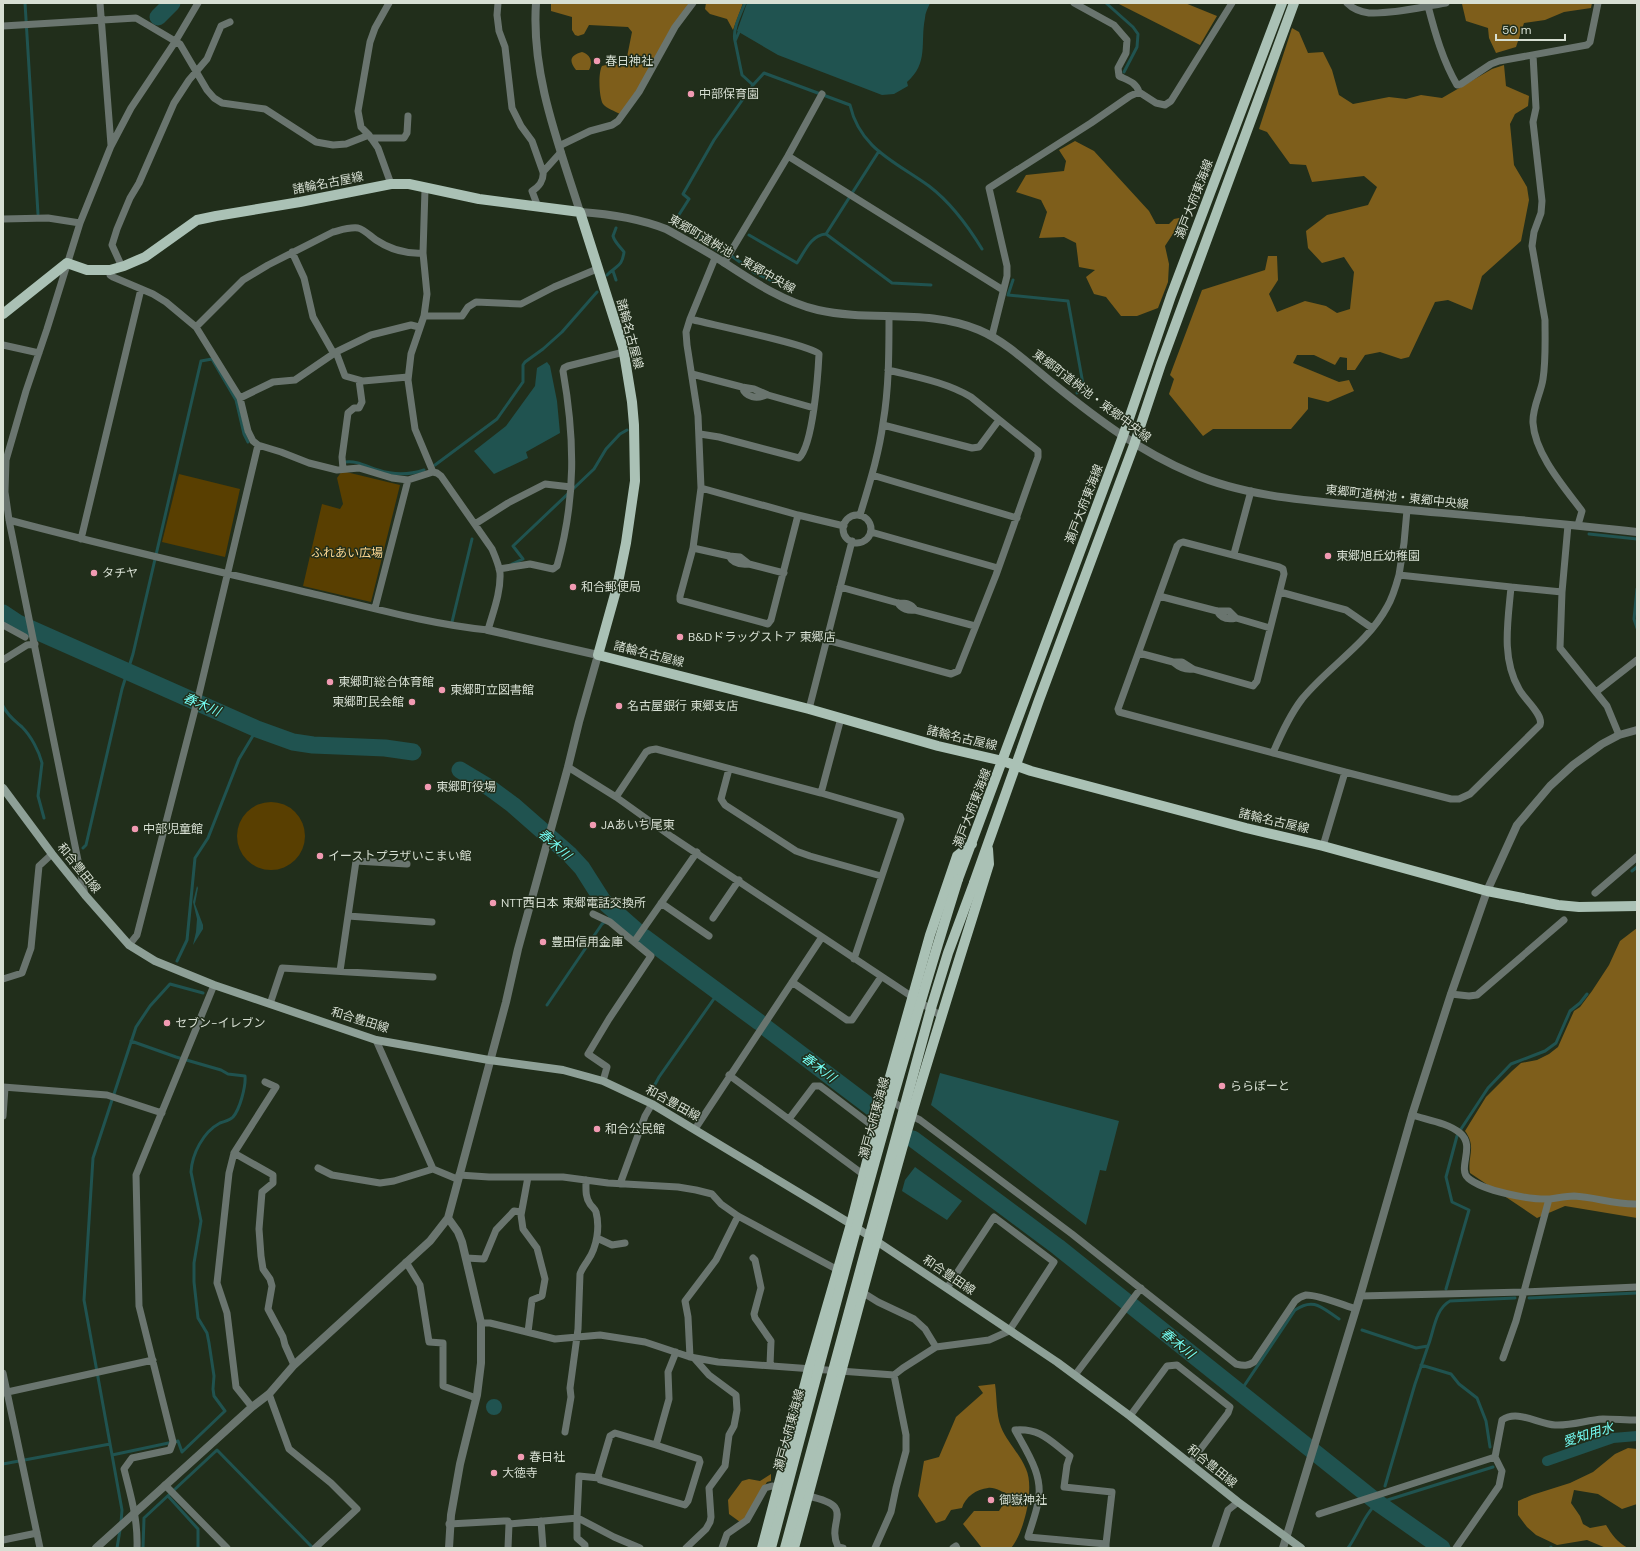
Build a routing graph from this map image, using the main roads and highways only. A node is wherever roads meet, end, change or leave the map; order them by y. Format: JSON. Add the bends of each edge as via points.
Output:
{"nodes":[{"id":1,"x":1282,"y":3,"type":"edge"},
{"id":2,"x":1294,"y":3,"type":"edge"},
{"id":3,"x":3,"y":314,"type":"edge"},
{"id":4,"x":1003,"y":761,"type":"junction"},
{"id":5,"x":1016,"y":766,"type":"junction"},
{"id":6,"x":3,"y":788,"type":"edge"},
{"id":7,"x":972,"y":844,"type":"junction"},
{"id":8,"x":988,"y":845,"type":"junction"},
{"id":9,"x":1637,"y":906,"type":"edge"},
{"id":10,"x":851,"y":1224,"type":"junction"},
{"id":11,"x":877,"y":1242,"type":"junction"},
{"id":12,"x":762,"y":1548,"type":"edge"},
{"id":13,"x":771,"y":1548,"type":"edge"},
{"id":14,"x":784,"y":1548,"type":"edge"},
{"id":15,"x":794,"y":1548,"type":"edge"},
{"id":16,"x":1301,"y":1548,"type":"edge"}],
"edges":[{"from":1,"to":4,"type":"main road","name":"瀬戸大府東海線","via":[[1171,296],[1123,436]]},
{"from":2,"to":5,"type":"main road"},
{"from":3,"to":4,"type":"main road","name":"諸輪名古屋線","via":[[68,263],[87,270],[110,270],[144,257],[197,220],[391,184],[409,184],[479,199],[580,212],[624,352],[634,425],[635,481],[622,563],[598,654],[809,709],[938,746]]},
{"from":4,"to":5,"type":"main road","name":"諸輪名古屋線"},
{"from":4,"to":7,"type":"main road","name":"瀬戸大府東海線"},
{"from":5,"to":8,"type":"main road"},
{"from":5,"to":9,"type":"main road","name":"諸輪名古屋線","via":[[1486,891],[1558,905]]},
{"from":6,"to":10,"type":"main road","name":"和合豊田線","via":[[85,895],[129,945],[155,961],[214,985],[376,1040],[557,1069],[603,1081],[652,1104]]},
{"from":7,"to":10,"type":"main road","via":[[957,856],[930,935]]},
{"from":7,"to":13,"type":"main road","name":"瀬戸大府東海線","bridge":true,"via":[[958,879],[922,994]]},
{"from":8,"to":11,"type":"main road","via":[[989,864],[941,1016]]},
{"from":8,"to":14,"type":"main road","bridge":true,"via":[[948,952],[932,1005]]},
{"from":10,"to":11,"type":"main road","name":"和合豊田線"},
{"from":10,"to":12,"type":"main road","via":[[809,1369]]},
{"from":11,"to":15,"type":"main road"},
{"from":11,"to":16,"type":"main road","name":"和合豊田線","via":[[1075,1375]]}]}
